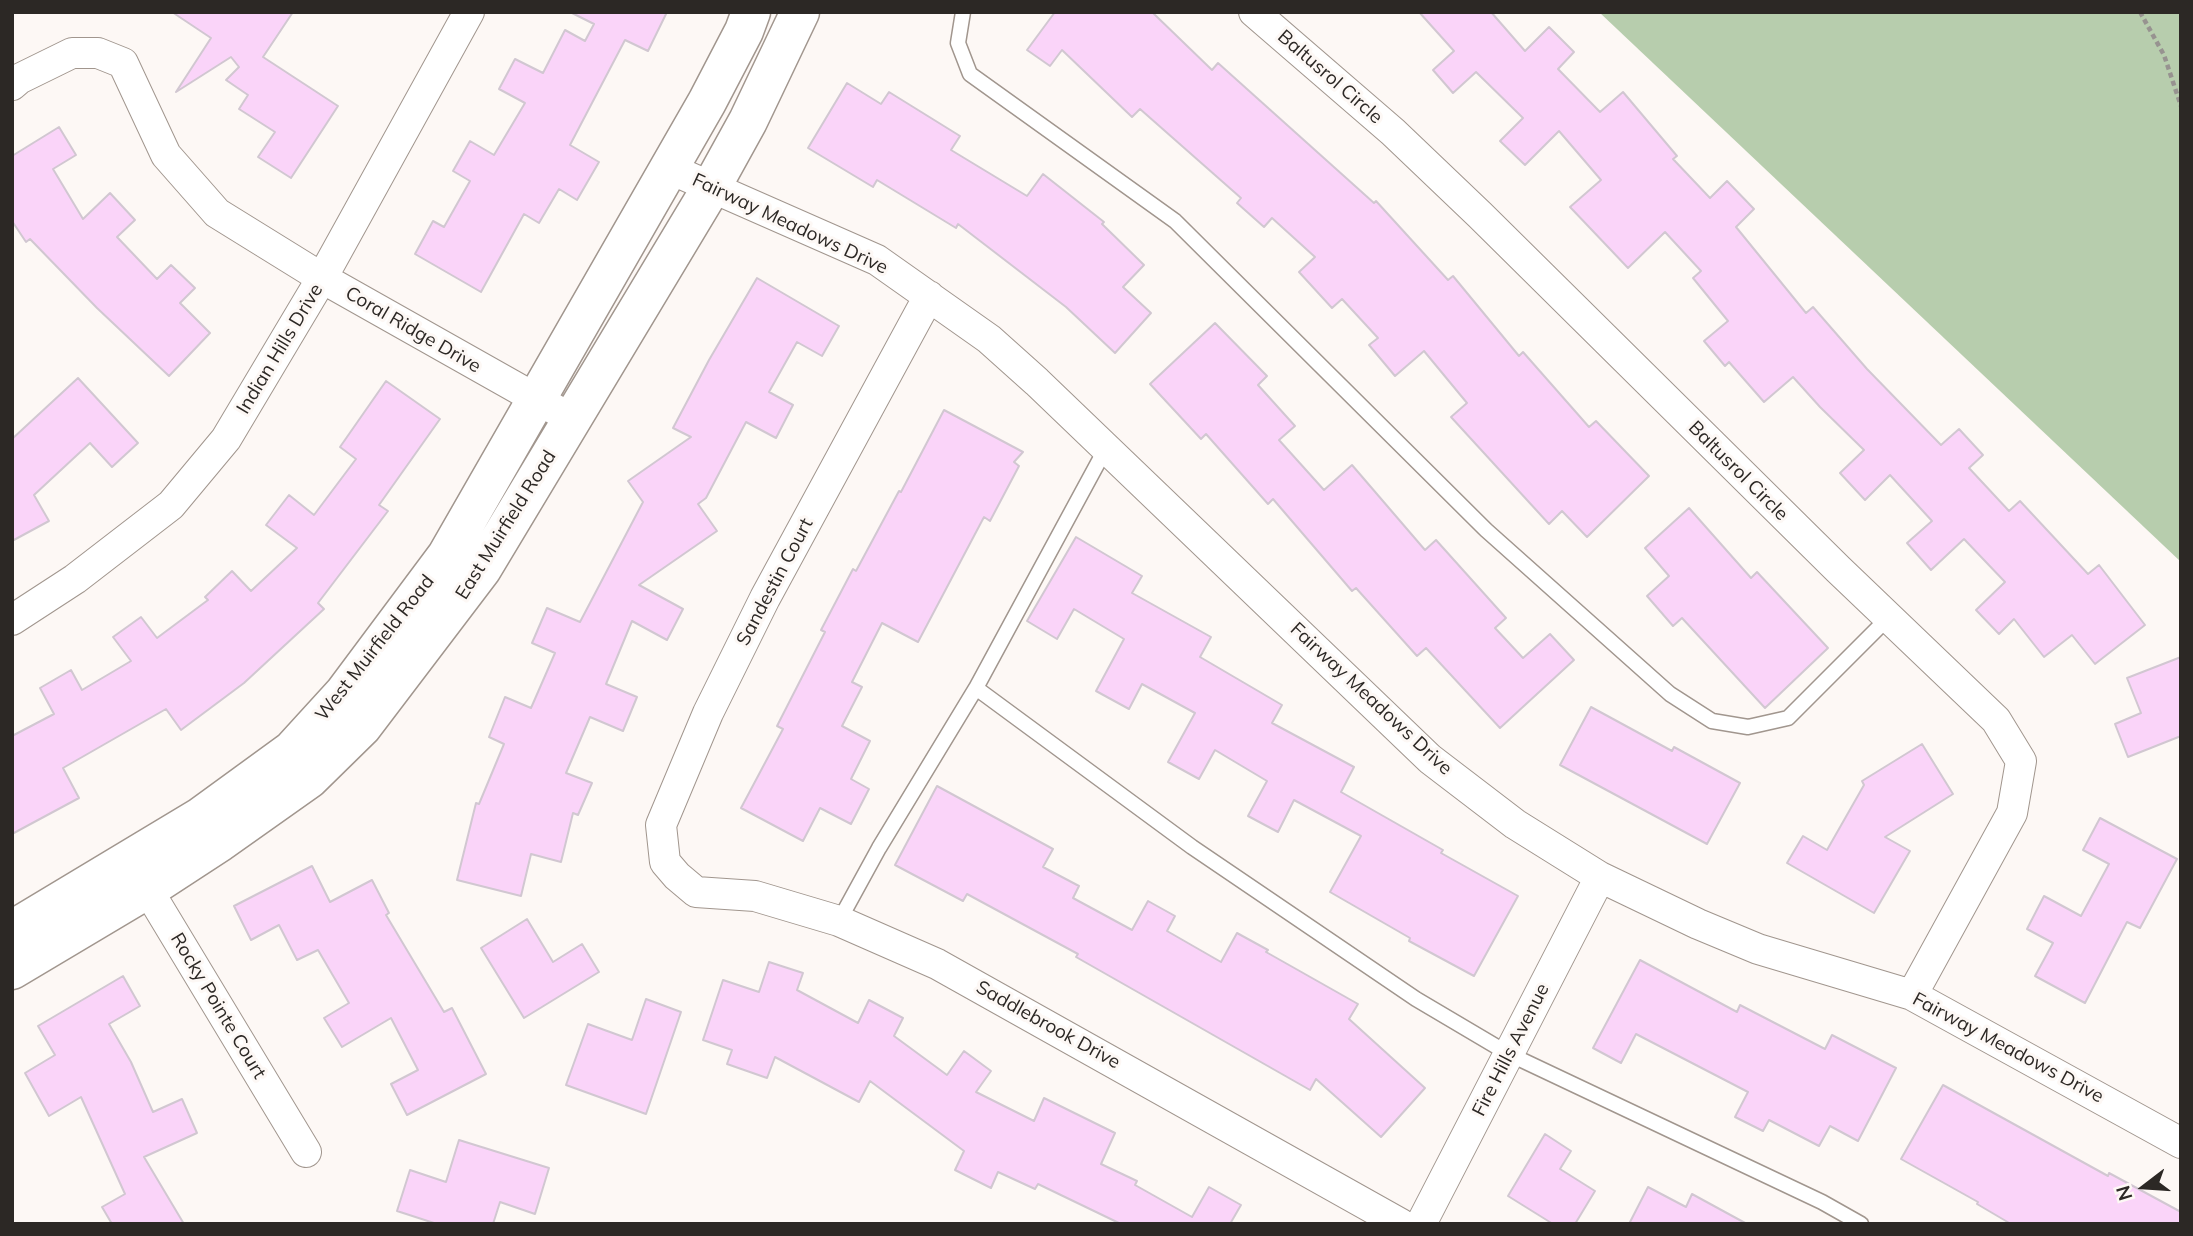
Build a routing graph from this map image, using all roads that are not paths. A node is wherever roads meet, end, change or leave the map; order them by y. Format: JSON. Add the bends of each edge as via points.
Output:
{"nodes":[{"id":1,"x":469,"y":12,"type":"edge"},
{"id":2,"x":751,"y":12,"type":"edge"},
{"id":3,"x":800,"y":12,"type":"edge"},
{"id":4,"x":963,"y":12,"type":"edge"},
{"id":5,"x":1254,"y":12,"type":"edge"},
{"id":6,"x":16,"y":82,"type":"edge"},
{"id":7,"x":668,"y":168,"type":"junction"},
{"id":8,"x":711,"y":188,"type":"junction"},
{"id":9,"x":322,"y":278,"type":"junction"},
{"id":10,"x":929,"y":296,"type":"junction"},
{"id":11,"x":537,"y":400,"type":"junction"},
{"id":12,"x":572,"y":419,"type":"junction"},
{"id":13,"x":1106,"y":448,"type":"junction"},
{"id":14,"x":1889,"y":617,"type":"junction"},
{"id":15,"x":12,"y":620,"type":"edge"},
{"id":16,"x":976,"y":688,"type":"junction"},
{"id":17,"x":138,"y":874,"type":"junction"},
{"id":18,"x":677,"y":876,"type":"joint"},
{"id":19,"x":1600,"y":877,"type":"junction"},
{"id":20,"x":839,"y":921,"type":"junction"},
{"id":21,"x":12,"y":930,"type":"edge"},
{"id":22,"x":12,"y":970,"type":"edge"},
{"id":23,"x":1912,"y":995,"type":"junction"},
{"id":24,"x":1509,"y":1054,"type":"junction"},
{"id":25,"x":2181,"y":1143,"type":"edge"},
{"id":26,"x":306,"y":1152,"type":"dead end"},
{"id":27,"x":1401,"y":1224,"type":"edge"},
{"id":28,"x":1421,"y":1224,"type":"edge"},
{"id":29,"x":1861,"y":1224,"type":"edge"}],
"edges":[{"from":1,"to":9,"type":"street","name":"Indian Hills Drive"},
{"from":2,"to":7,"type":"street"},
{"from":3,"to":8,"type":"street","name":"East Muirfield Road"},
{"from":4,"to":14,"type":"lane","via":[[958,43],[970,74],[1175,221],[1486,530],[1670,694],[1712,721],[1748,727],[1788,718]]},
{"from":5,"to":14,"type":"street","name":"Baltusrol Circle","via":[[1480,215]]},
{"from":6,"to":9,"type":"street","name":"Coral Ridge Drive","via":[[72,53],[98,53],[123,64],[166,155],[218,213]]},
{"from":7,"to":8,"type":"street","name":"Fairway Meadows Drive"},
{"from":7,"to":11,"type":"street"},
{"from":8,"to":10,"type":"street","name":"Fairway Meadows Drive","via":[[877,260]]},
{"from":8,"to":12,"type":"street","name":"East Muirfield Road"},
{"from":9,"to":11,"type":"street","name":"Coral Ridge Drive"},
{"from":9,"to":15,"type":"street","name":"Indian Hills Drive","via":[[226,439],[171,505],[75,579]]},
{"from":10,"to":13,"type":"street","name":"Fairway Meadows Drive","via":[[989,339]]},
{"from":10,"to":18,"type":"street","name":"Sandestin Court","via":[[708,713],[660,825],[664,862]]},
{"from":11,"to":12,"type":"street","name":"Coral Ridge Drive"},
{"from":11,"to":17,"type":"street","name":"West Muirfield Road","via":[[447,555],[344,693],[292,750],[200,817]]},
{"from":12,"to":17,"type":"street","name":"East Muirfield Road","via":[[482,569],[362,727],[309,779],[220,842]]},
{"from":13,"to":16,"type":"lane"},
{"from":13,"to":19,"type":"street","name":"Fairway Meadows Drive","via":[[1430,759],[1516,824]]},
{"from":14,"to":23,"type":"street","name":"Baltusrol Circle","via":[[1996,720],[2021,761],[2012,813]]},
{"from":16,"to":20,"type":"lane"},
{"from":16,"to":24,"type":"lane","via":[[1203,854],[1416,999]]},
{"from":17,"to":21,"type":"street","name":"West Muirfield Road"},
{"from":17,"to":22,"type":"street","name":"East Muirfield Road"},
{"from":17,"to":26,"type":"street","name":"Rocky Pointe Court"},
{"from":18,"to":20,"type":"street","name":"Saddlebrook Drive","via":[[696,892],[755,896]]},
{"from":19,"to":23,"type":"street","name":"Fairway Meadows Drive","via":[[1758,949]]},
{"from":19,"to":24,"type":"street","name":"Fire Hills Avenue"},
{"from":20,"to":27,"type":"street","name":"Saddlebrook Drive","via":[[937,964]]},
{"from":23,"to":25,"type":"street","name":"Fairway Meadows Drive"},
{"from":24,"to":28,"type":"street","name":"Fire Hills Avenue"},
{"from":24,"to":29,"type":"lane"}]}
